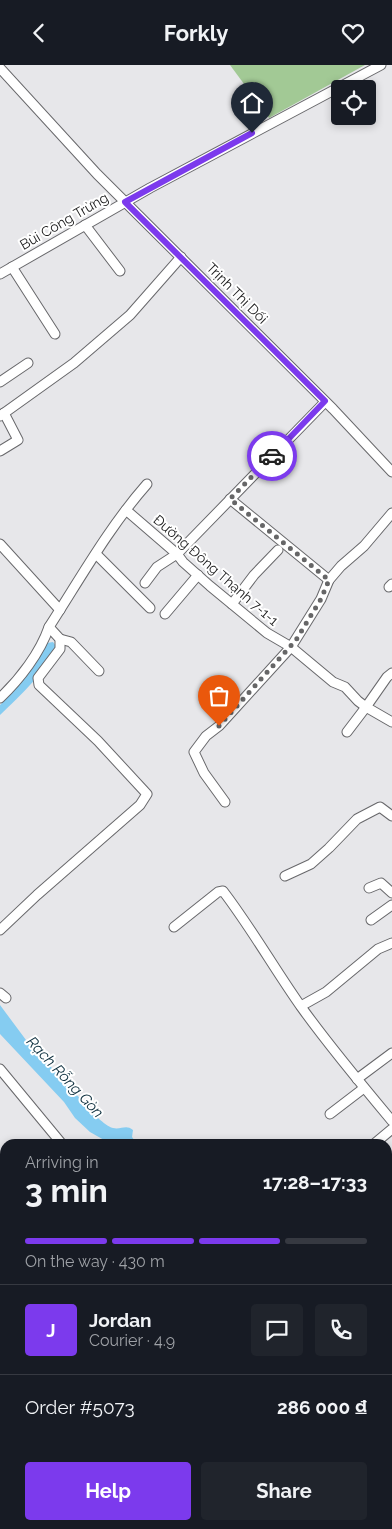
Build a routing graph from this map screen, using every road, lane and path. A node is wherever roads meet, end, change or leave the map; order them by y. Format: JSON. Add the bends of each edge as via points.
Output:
{"nodes":[{"id":1,"x":381,"y":65,"type":"edge"},
{"id":2,"x":0,"y":69,"type":"edge"},
{"id":3,"x":125,"y":202,"type":"junction"},
{"id":4,"x":85,"y":225,"type":"junction"},
{"id":5,"x":181,"y":257,"type":"junction"},
{"id":6,"x":12,"y":267,"type":"junction"},
{"id":7,"x":120,"y":271,"type":"dead end"},
{"id":8,"x":0,"y":273,"type":"edge"},
{"id":9,"x":55,"y":334,"type":"dead end"},
{"id":10,"x":28,"y":363,"type":"dead end"},
{"id":11,"x":0,"y":382,"type":"edge"},
{"id":12,"x":325,"y":401,"type":"junction"},
{"id":13,"x":2,"y":414,"type":"edge"},
{"id":14,"x":0,"y":451,"type":"edge"},
{"id":15,"x":392,"y":472,"type":"edge"},
{"id":16,"x":147,"y":484,"type":"dead end"},
{"id":17,"x":230,"y":499,"type":"junction"},
{"id":18,"x":126,"y":510,"type":"junction"},
{"id":19,"x":392,"y":513,"type":"edge"},
{"id":20,"x":0,"y":545,"type":"edge"},
{"id":21,"x":278,"y":550,"type":"dead end"},
{"id":22,"x":177,"y":554,"type":"junction"},
{"id":23,"x":96,"y":555,"type":"junction"},
{"id":24,"x":198,"y":575,"type":"junction"},
{"id":25,"x":329,"y":580,"type":"junction"},
{"id":26,"x":145,"y":583,"type":"dead end"},
{"id":27,"x":232,"y":604,"type":"junction"},
{"id":28,"x":150,"y":608,"type":"dead end"},
{"id":29,"x":60,"y":610,"type":"junction"},
{"id":30,"x":165,"y":614,"type":"dead end"},
{"id":31,"x":49,"y":627,"type":"junction"},
{"id":32,"x":60,"y":639,"type":"junction"},
{"id":33,"x":291,"y":647,"type":"junction"},
{"id":34,"x":99,"y":671,"type":"dead end"},
{"id":35,"x":392,"y":673,"type":"edge"},
{"id":36,"x":0,"y":698,"type":"edge"},
{"id":37,"x":366,"y":707,"type":"junction"},
{"id":38,"x":392,"y":722,"type":"edge"},
{"id":39,"x":347,"y":732,"type":"dead end"},
{"id":40,"x":225,"y":802,"type":"dead end"},
{"id":41,"x":392,"y":816,"type":"edge"},
{"id":42,"x":285,"y":876,"type":"dead end"},
{"id":43,"x":370,"y":888,"type":"dead end"},
{"id":44,"x":392,"y":893,"type":"edge"},
{"id":45,"x":392,"y":905,"type":"edge"},
{"id":46,"x":371,"y":920,"type":"dead end"},
{"id":47,"x":174,"y":927,"type":"dead end"},
{"id":48,"x":0,"y":930,"type":"edge"},
{"id":49,"x":392,"y":943,"type":"edge"},
{"id":50,"x":301,"y":1006,"type":"junction"},
{"id":51,"x":392,"y":1053,"type":"edge"},
{"id":52,"x":0,"y":1069,"type":"edge"},
{"id":53,"x":357,"y":1079,"type":"junction"},
{"id":54,"x":364,"y":1088,"type":"junction"},
{"id":55,"x":330,"y":1114,"type":"dead end"},
{"id":56,"x":392,"y":1121,"type":"edge"},
{"id":57,"x":392,"y":1129,"type":"edge"},
{"id":58,"x":58,"y":1139,"type":"edge"},
{"id":59,"x":380,"y":1139,"type":"edge"}],
"edges":[{"from":1,"to":3,"type":"street","name":"Bùi Công Trừng"},
{"from":2,"to":3,"type":"street","name":"Trịnh Thị Dối"},
{"from":3,"to":4,"type":"street","name":"Bùi Công Trừng"},
{"from":3,"to":5,"type":"street","name":"Trịnh Thị Dối"},
{"from":4,"to":6,"type":"street","name":"Bùi Công Trừng"},
{"from":4,"to":7,"type":"street"},
{"from":5,"to":12,"type":"street","name":"Trịnh Thị Dối"},
{"from":5,"to":13,"type":"street","via":[[130,315],[74,363]]},
{"from":6,"to":8,"type":"street","name":"Bùi Công Trừng"},
{"from":6,"to":9,"type":"street"},
{"from":10,"to":11,"type":"street"},
{"from":12,"to":15,"type":"street","name":"Trịnh Thị Dối"},
{"from":12,"to":17,"type":"street"},
{"from":13,"to":14,"type":"street","via":[[18,440]]},
{"from":16,"to":18,"type":"street"},
{"from":17,"to":22,"type":"street"},
{"from":17,"to":25,"type":"street"},
{"from":18,"to":22,"type":"street","name":"Đường Đông Thạnh 7-1-1"},
{"from":18,"to":23,"type":"street"},
{"from":19,"to":25,"type":"street"},
{"from":20,"to":29,"type":"street"},
{"from":21,"to":27,"type":"street"},
{"from":22,"to":24,"type":"street","name":"Đường Đông Thạnh 7-1-1"},
{"from":22,"to":26,"type":"street","via":[[158,567]]},
{"from":23,"to":28,"type":"street"},
{"from":23,"to":29,"type":"street"},
{"from":24,"to":27,"type":"street","name":"Đường Đông Thạnh 7-1-1"},
{"from":24,"to":30,"type":"street"},
{"from":25,"to":33,"type":"street"},
{"from":27,"to":33,"type":"street","name":"Đường Đông Thạnh 7-1-1","via":[[267,633]]},
{"from":29,"to":31,"type":"street"},
{"from":31,"to":32,"type":"street"},
{"from":31,"to":36,"type":"street","via":[[35,655]]},
{"from":32,"to":34,"type":"street","via":[[71,642]]},
{"from":32,"to":48,"type":"street","via":[[60,649],[38,678],[39,685],[147,794],[140,805]]},
{"from":33,"to":37,"type":"street","name":"Đường Đông Thạnh 7-1-1"},
{"from":33,"to":40,"type":"street","via":[[194,752],[204,773]]},
{"from":35,"to":37,"type":"street"},
{"from":37,"to":38,"type":"street","name":"Đường Đông Thạnh 7-1-1"},
{"from":37,"to":39,"type":"street"},
{"from":41,"to":42,"type":"street","via":[[380,807],[357,819],[330,848],[311,863]]},
{"from":43,"to":44,"type":"street","via":[[381,883]]},
{"from":45,"to":46,"type":"street"},
{"from":47,"to":50,"type":"street","via":[[223,891]]},
{"from":49,"to":50,"type":"street","via":[[378,949],[326,991]]},
{"from":50,"to":53,"type":"street"},
{"from":51,"to":53,"type":"street"},
{"from":52,"to":58,"type":"street"},
{"from":53,"to":54,"type":"street"},
{"from":54,"to":55,"type":"street"},
{"from":54,"to":56,"type":"street"},
{"from":57,"to":59,"type":"street"}]}
